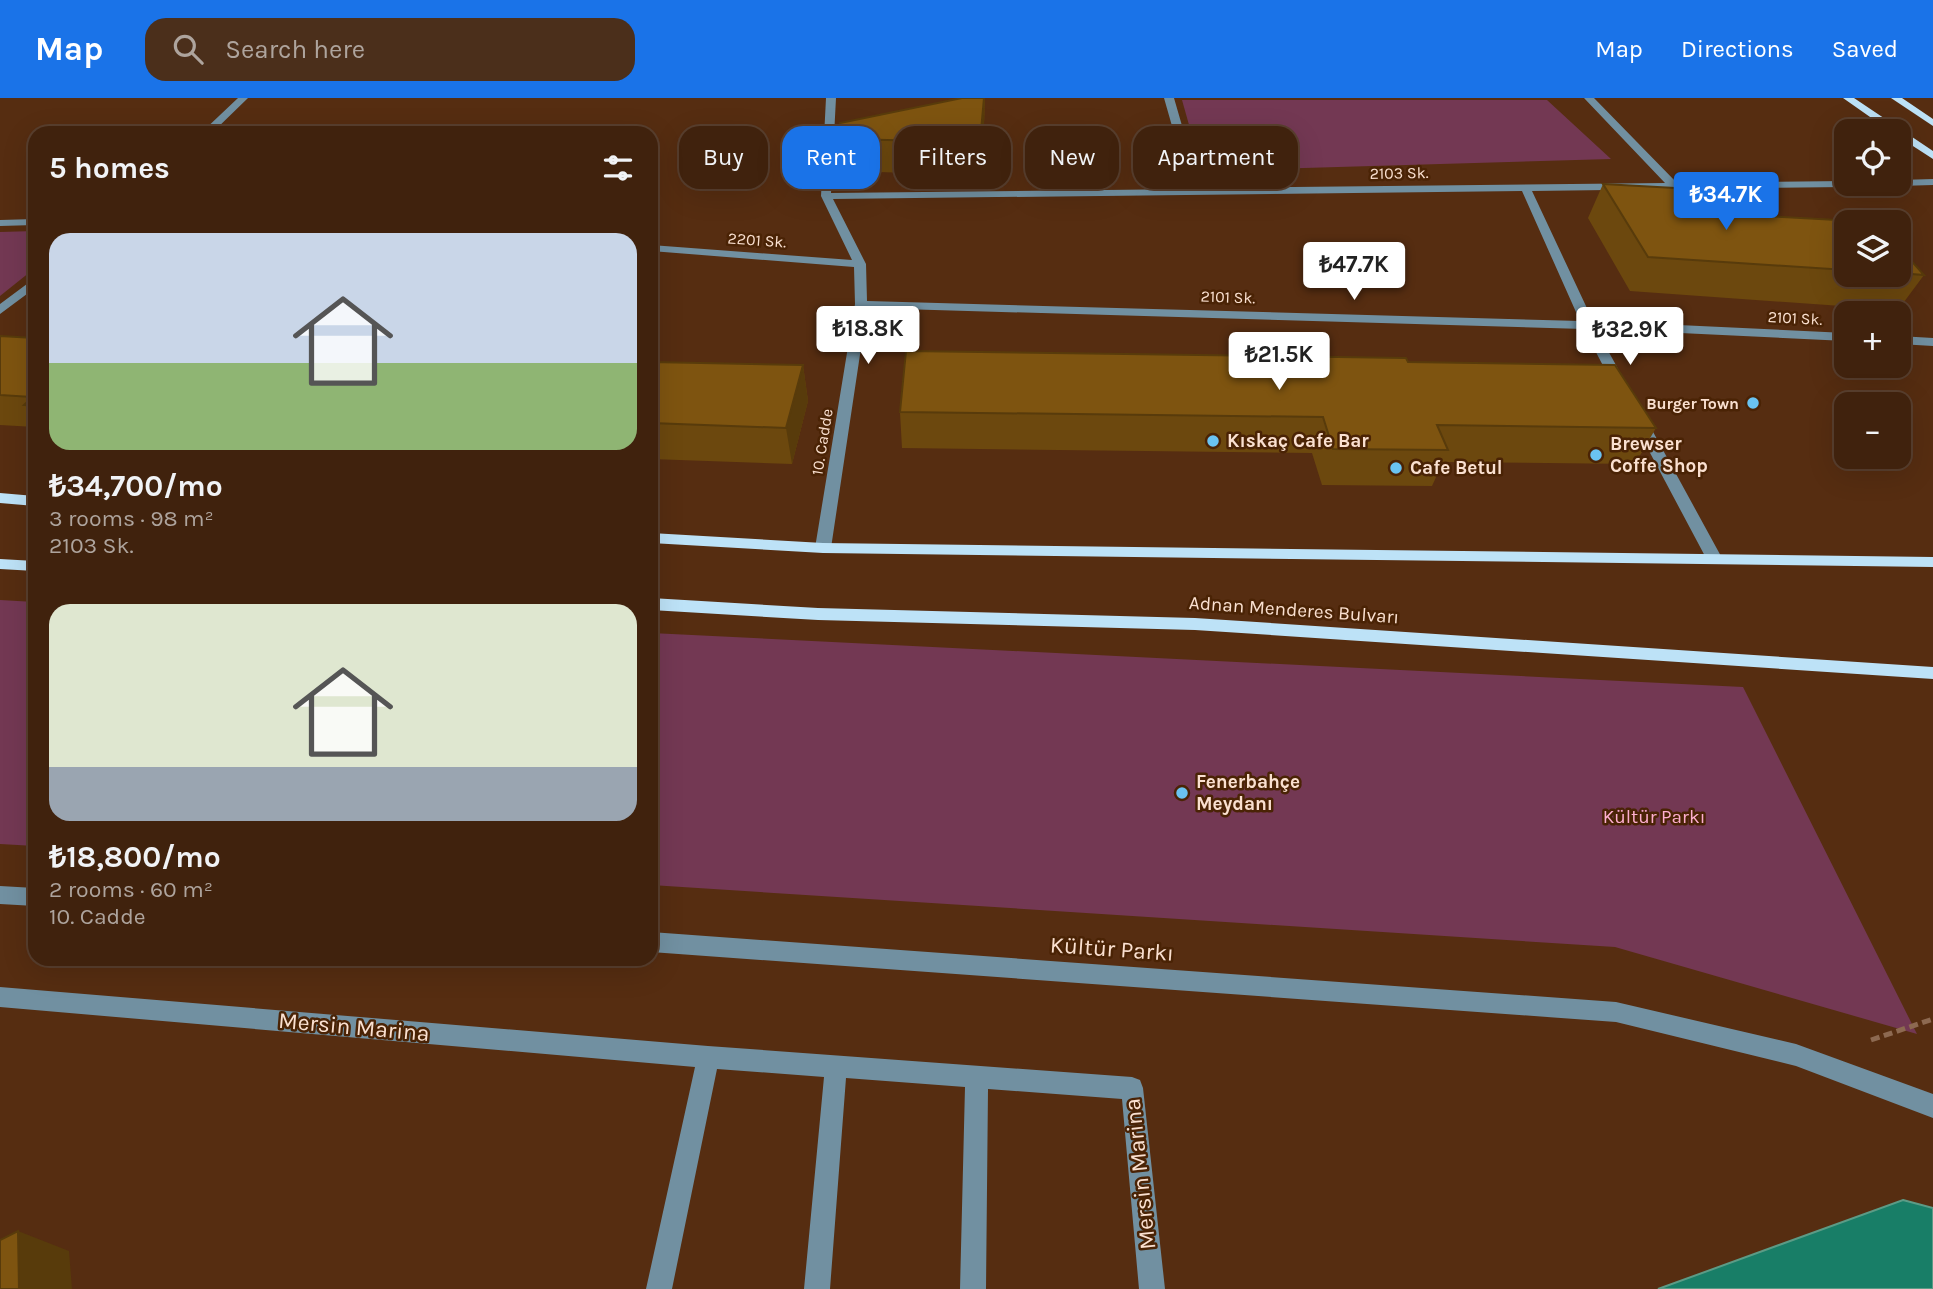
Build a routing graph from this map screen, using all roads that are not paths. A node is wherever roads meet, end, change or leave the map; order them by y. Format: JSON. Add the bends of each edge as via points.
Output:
{"nodes":[{"id":1,"x":243,"y":98,"type":"edge"},
{"id":2,"x":831,"y":98,"type":"edge"},
{"id":3,"x":1169,"y":98,"type":"edge"},
{"id":4,"x":1589,"y":98,"type":"edge"},
{"id":5,"x":1848,"y":98,"type":"edge"},
{"id":6,"x":1896,"y":98,"type":"edge"},
{"id":7,"x":1933,"y":123,"type":"edge"},
{"id":8,"x":213,"y":126,"type":"edge"},
{"id":9,"x":1933,"y":156,"type":"edge"},
{"id":10,"x":1933,"y":182,"type":"edge"},
{"id":11,"x":1911,"y":183,"type":"edge"},
{"id":12,"x":1834,"y":184,"type":"edge"},
{"id":13,"x":1525,"y":186,"type":"junction"},
{"id":14,"x":1675,"y":187,"type":"junction"},
{"id":15,"x":1196,"y":192,"type":"junction"},
{"id":16,"x":827,"y":196,"type":"junction"},
{"id":17,"x":28,"y":222,"type":"edge"},
{"id":18,"x":0,"y":223,"type":"edge"},
{"id":19,"x":658,"y":249,"type":"edge"},
{"id":20,"x":860,"y":264,"type":"junction"},
{"id":21,"x":28,"y":288,"type":"edge"},
{"id":22,"x":861,"y":304,"type":"junction"},
{"id":23,"x":0,"y":310,"type":"edge"},
{"id":24,"x":1588,"y":325,"type":"junction"},
{"id":25,"x":1834,"y":336,"type":"edge"},
{"id":26,"x":1911,"y":341,"type":"edge"},
{"id":27,"x":1933,"y":342,"type":"edge"},
{"id":28,"x":0,"y":498,"type":"edge"},
{"id":29,"x":28,"y":500,"type":"edge"},
{"id":30,"x":658,"y":537,"type":"edge"},
{"id":31,"x":823,"y":548,"type":"junction"},
{"id":32,"x":1714,"y":558,"type":"junction"},
{"id":33,"x":1933,"y":562,"type":"edge"},
{"id":34,"x":0,"y":564,"type":"edge"},
{"id":35,"x":28,"y":566,"type":"edge"},
{"id":36,"x":658,"y":604,"type":"edge"},
{"id":37,"x":1933,"y":673,"type":"edge"},
{"id":38,"x":0,"y":895,"type":"edge"},
{"id":39,"x":28,"y":897,"type":"edge"},
{"id":40,"x":658,"y":943,"type":"edge"},
{"id":41,"x":0,"y":997,"type":"edge"},
{"id":42,"x":708,"y":1056,"type":"junction"},
{"id":43,"x":836,"y":1066,"type":"junction"},
{"id":44,"x":977,"y":1077,"type":"junction"},
{"id":45,"x":1933,"y":1106,"type":"edge"},
{"id":46,"x":659,"y":1289,"type":"edge"},
{"id":47,"x":817,"y":1289,"type":"edge"},
{"id":48,"x":973,"y":1289,"type":"edge"},
{"id":49,"x":1152,"y":1289,"type":"edge"}],
"edges":[{"from":1,"to":8,"type":"street"},
{"from":2,"to":16,"type":"street","name":"10. Cadde"},
{"from":3,"to":15,"type":"street"},
{"from":4,"to":14,"type":"street"},
{"from":5,"to":9,"type":"main road"},
{"from":6,"to":7,"type":"main road"},
{"from":10,"to":11,"type":"street"},
{"from":12,"to":14,"type":"street","name":"2103 Sk."},
{"from":13,"to":14,"type":"street","name":"2103 Sk."},
{"from":13,"to":15,"type":"street","name":"2103 Sk."},
{"from":13,"to":24,"type":"street"},
{"from":15,"to":16,"type":"street","name":"2103 Sk."},
{"from":16,"to":20,"type":"street","name":"10. Cadde"},
{"from":17,"to":18,"type":"street"},
{"from":19,"to":20,"type":"street","name":"2201 Sk."},
{"from":20,"to":22,"type":"street","name":"10. Cadde"},
{"from":21,"to":23,"type":"street"},
{"from":22,"to":24,"type":"street","name":"2101 Sk."},
{"from":22,"to":31,"type":"street","name":"10. Cadde"},
{"from":24,"to":25,"type":"street","name":"2101 Sk."},
{"from":24,"to":32,"type":"street"},
{"from":26,"to":27,"type":"street"},
{"from":28,"to":29,"type":"main road"},
{"from":30,"to":31,"type":"main road"},
{"from":31,"to":32,"type":"main road"},
{"from":32,"to":33,"type":"main road"},
{"from":34,"to":35,"type":"main road"},
{"from":36,"to":37,"type":"main road","name":"Adnan Menderes Bulvarı","via":[[818,614],[1195,624]]},
{"from":38,"to":39,"type":"street"},
{"from":40,"to":45,"type":"street","name":"Kültür Parkı","via":[[1616,1012],[1796,1055]]},
{"from":41,"to":42,"type":"street","name":"Mersin Marina"},
{"from":42,"to":43,"type":"street","name":"Mersin Marina"},
{"from":42,"to":46,"type":"street"},
{"from":43,"to":44,"type":"street","name":"Mersin Marina"},
{"from":43,"to":47,"type":"street"},
{"from":44,"to":48,"type":"street"},
{"from":44,"to":49,"type":"street","name":"Mersin Marina","via":[[1132,1088]]}]}
